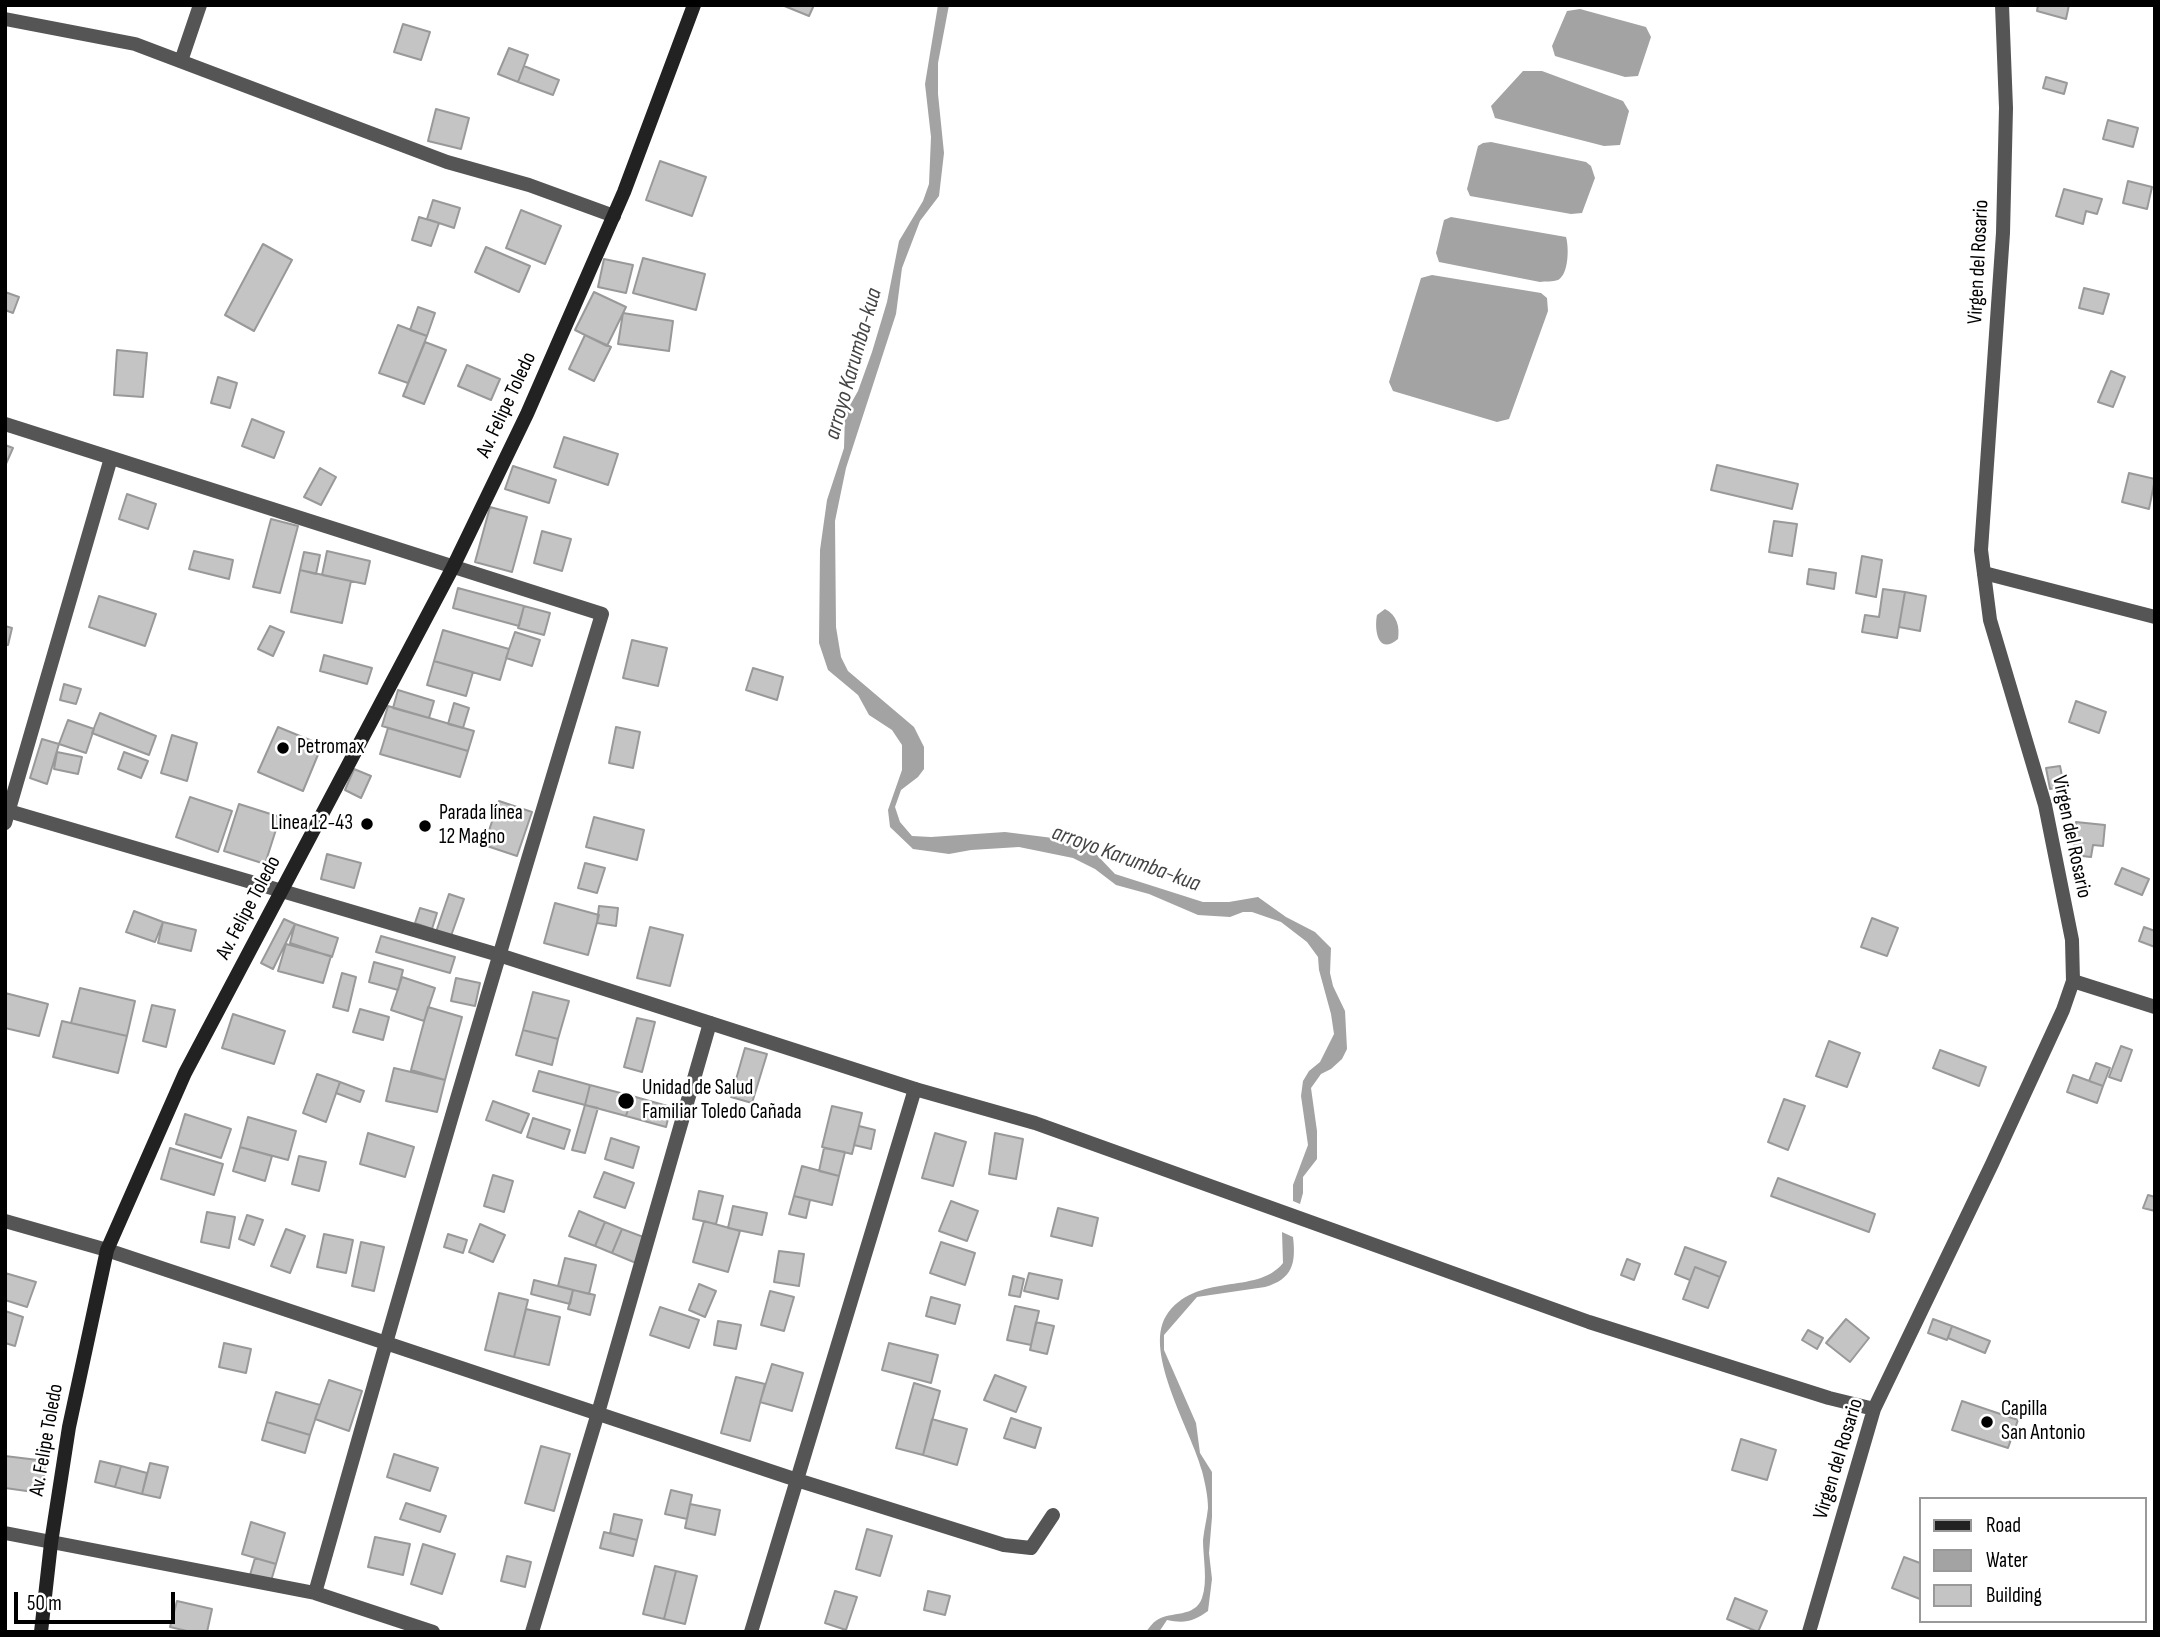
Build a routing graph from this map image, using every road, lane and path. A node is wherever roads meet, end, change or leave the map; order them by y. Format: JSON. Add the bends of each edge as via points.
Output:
{"nodes":[{"id":1,"x":200,"y":5,"type":"edge"},
{"id":2,"x":694,"y":5,"type":"edge"},
{"id":3,"x":2002,"y":5,"type":"edge"},
{"id":4,"x":5,"y":19,"type":"edge"},
{"id":5,"x":181,"y":61,"type":"junction"},
{"id":6,"x":614,"y":216,"type":"junction"},
{"id":7,"x":5,"y":424,"type":"edge"},
{"id":8,"x":111,"y":458,"type":"junction"},
{"id":9,"x":453,"y":567,"type":"junction"},
{"id":10,"x":1984,"y":573,"type":"junction"},
{"id":11,"x":2155,"y":617,"type":"edge"},
{"id":12,"x":6,"y":815,"type":"edge"},
{"id":13,"x":282,"y":891,"type":"junction"},
{"id":14,"x":499,"y":955,"type":"junction"},
{"id":15,"x":2073,"y":981,"type":"junction"},
{"id":16,"x":2155,"y":1007,"type":"edge"},
{"id":17,"x":710,"y":1023,"type":"junction"},
{"id":18,"x":915,"y":1089,"type":"junction"},
{"id":19,"x":5,"y":1221,"type":"edge"},
{"id":20,"x":107,"y":1250,"type":"junction"},
{"id":21,"x":386,"y":1342,"type":"junction"},
{"id":22,"x":1874,"y":1409,"type":"junction"},
{"id":23,"x":598,"y":1413,"type":"junction"},
{"id":24,"x":797,"y":1480,"type":"junction"},
{"id":25,"x":1053,"y":1515,"type":"dead end"},
{"id":26,"x":5,"y":1533,"type":"edge"},
{"id":27,"x":51,"y":1543,"type":"junction"},
{"id":28,"x":315,"y":1593,"type":"junction"},
{"id":29,"x":41,"y":1632,"type":"edge"},
{"id":30,"x":433,"y":1632,"type":"edge"},
{"id":31,"x":532,"y":1632,"type":"edge"},
{"id":32,"x":751,"y":1632,"type":"edge"},
{"id":33,"x":1809,"y":1632,"type":"edge"}],
"edges":[{"from":1,"to":5,"type":"street"},
{"from":2,"to":6,"type":"main road","name":"Av. Felipe Toledo"},
{"from":3,"to":10,"type":"street","name":"Virgen del Rosario","via":[[2006,108],[2003,233],[1981,550]]},
{"from":4,"to":5,"type":"street","via":[[135,44]]},
{"from":5,"to":6,"type":"street","via":[[447,162]]},
{"from":6,"to":9,"type":"main road","name":"Av. Felipe Toledo"},
{"from":7,"to":8,"type":"street"},
{"from":8,"to":9,"type":"street"},
{"from":8,"to":12,"type":"street"},
{"from":9,"to":13,"type":"main road","name":"Av. Felipe Toledo"},
{"from":9,"to":14,"type":"street","via":[[602,614]]},
{"from":10,"to":11,"type":"street"},
{"from":10,"to":15,"type":"street","name":"Virgen del Rosario","via":[[1990,620],[2045,805],[2072,940]]},
{"from":12,"to":13,"type":"street"},
{"from":13,"to":14,"type":"street"},
{"from":13,"to":20,"type":"main road","name":"Av. Felipe Toledo","via":[[185,1073]]},
{"from":14,"to":17,"type":"street"},
{"from":14,"to":21,"type":"street"},
{"from":15,"to":16,"type":"street"},
{"from":15,"to":22,"type":"street","name":"Virgen del Rosario","via":[[1992,1164]]},
{"from":17,"to":18,"type":"street"},
{"from":17,"to":23,"type":"street"},
{"from":18,"to":22,"type":"street","via":[[1035,1123],[1589,1322]]},
{"from":18,"to":24,"type":"street"},
{"from":19,"to":20,"type":"street"},
{"from":20,"to":21,"type":"street"},
{"from":20,"to":27,"type":"main road","name":"Av. Felipe Toledo","via":[[69,1427]]},
{"from":21,"to":23,"type":"street"},
{"from":21,"to":28,"type":"street"},
{"from":22,"to":33,"type":"street","name":"Virgen del Rosario"},
{"from":23,"to":24,"type":"street"},
{"from":23,"to":31,"type":"street"},
{"from":24,"to":25,"type":"street","via":[[1004,1545],[1031,1548]]},
{"from":24,"to":32,"type":"street"},
{"from":26,"to":27,"type":"street"},
{"from":27,"to":28,"type":"street"},
{"from":27,"to":29,"type":"main road","name":"Av. Felipe Toledo"},
{"from":28,"to":30,"type":"street"}]}
